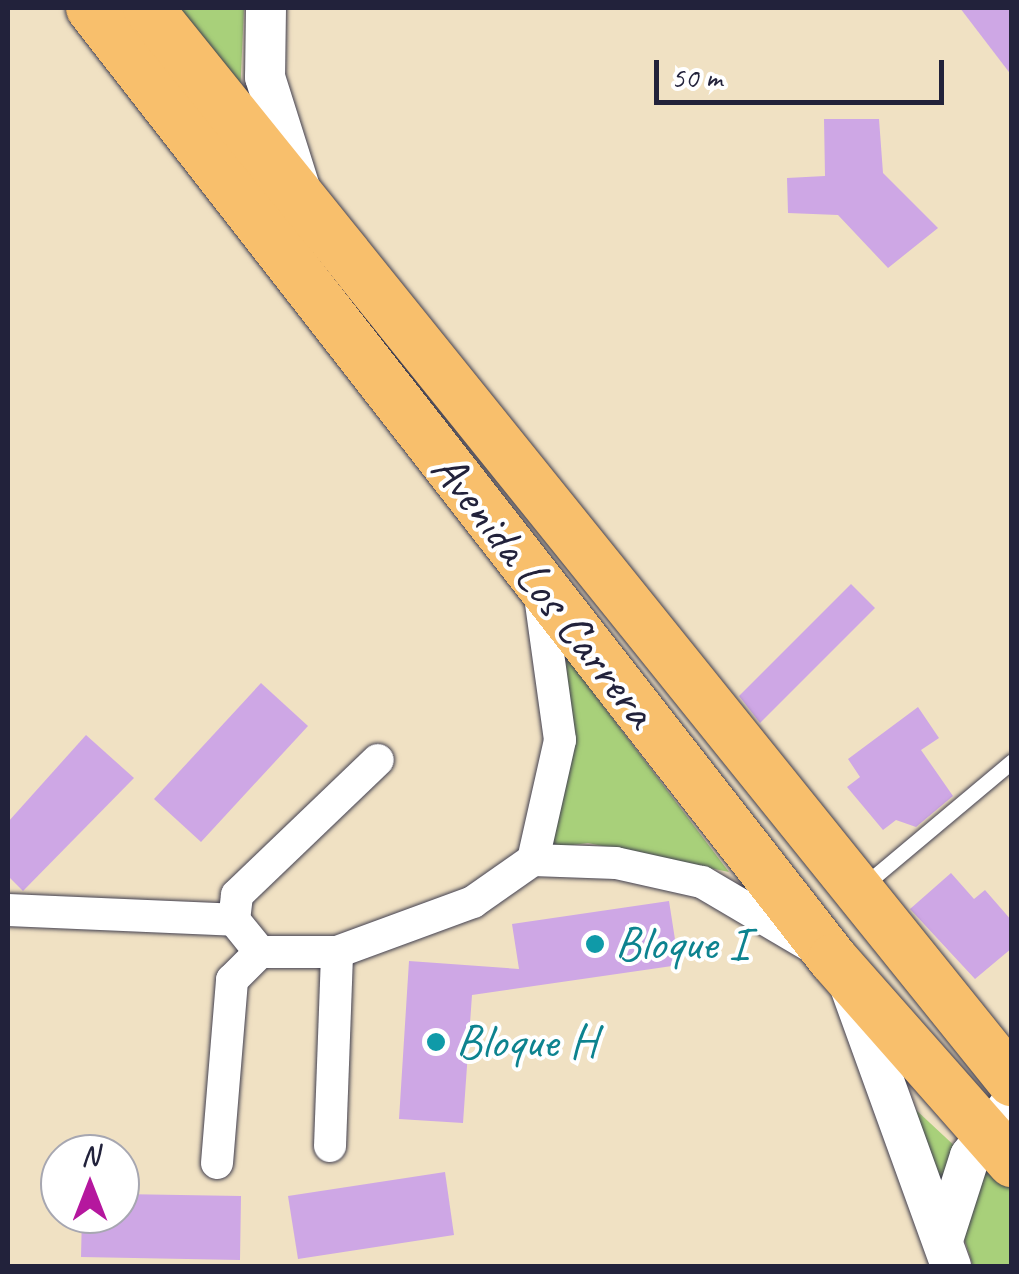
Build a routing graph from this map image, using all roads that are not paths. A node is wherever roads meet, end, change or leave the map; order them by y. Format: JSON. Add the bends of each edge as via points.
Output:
{"nodes":[{"id":1,"x":91,"y":8,"type":"edge"},
{"id":2,"x":148,"y":8,"type":"edge"},
{"id":3,"x":266,"y":8,"type":"edge"},
{"id":4,"x":308,"y":211,"type":"junction"},
{"id":5,"x":538,"y":586,"type":"junction"},
{"id":6,"x":378,"y":760,"type":"dead end"},
{"id":7,"x":1012,"y":760,"type":"edge"},
{"id":8,"x":533,"y":860,"type":"junction"},
{"id":9,"x":855,"y":892,"type":"junction"},
{"id":10,"x":8,"y":910,"type":"edge"},
{"id":11,"x":234,"y":920,"type":"junction"},
{"id":12,"x":260,"y":952,"type":"junction"},
{"id":13,"x":337,"y":952,"type":"junction"},
{"id":14,"x":839,"y":967,"type":"junction"},
{"id":15,"x":1012,"y":1081,"type":"edge"},
{"id":16,"x":1003,"y":1134,"type":"edge"},
{"id":17,"x":330,"y":1146,"type":"dead end"},
{"id":18,"x":218,"y":1163,"type":"dead end"},
{"id":19,"x":947,"y":1253,"type":"edge"}],
"edges":[{"from":1,"to":5,"type":"main road","name":"Avenida Los Carrera"},
{"from":2,"to":4,"type":"main road","name":"Avenida Los Carrera"},
{"from":3,"to":4,"type":"street","via":[[264,77]]},
{"from":4,"to":9,"type":"main road","name":"Avenida Los Carrera"},
{"from":5,"to":8,"type":"street","via":[[560,740]]},
{"from":5,"to":14,"type":"main road","name":"Avenida Los Carrera"},
{"from":6,"to":11,"type":"street","via":[[238,895]]},
{"from":7,"to":9,"type":"lane"},
{"from":8,"to":13,"type":"street","via":[[473,902]]},
{"from":8,"to":14,"type":"street","via":[[616,863],[702,882]]},
{"from":9,"to":15,"type":"main road","name":"Avenida Los Carrera"},
{"from":10,"to":11,"type":"street"},
{"from":11,"to":12,"type":"street"},
{"from":12,"to":13,"type":"street"},
{"from":12,"to":18,"type":"street","via":[[232,980]]},
{"from":13,"to":17,"type":"street"},
{"from":14,"to":16,"type":"main road","name":"Avenida Los Carrera"},
{"from":14,"to":19,"type":"street"},
{"from":16,"to":19,"type":"street","via":[[953,1194]]}]}
